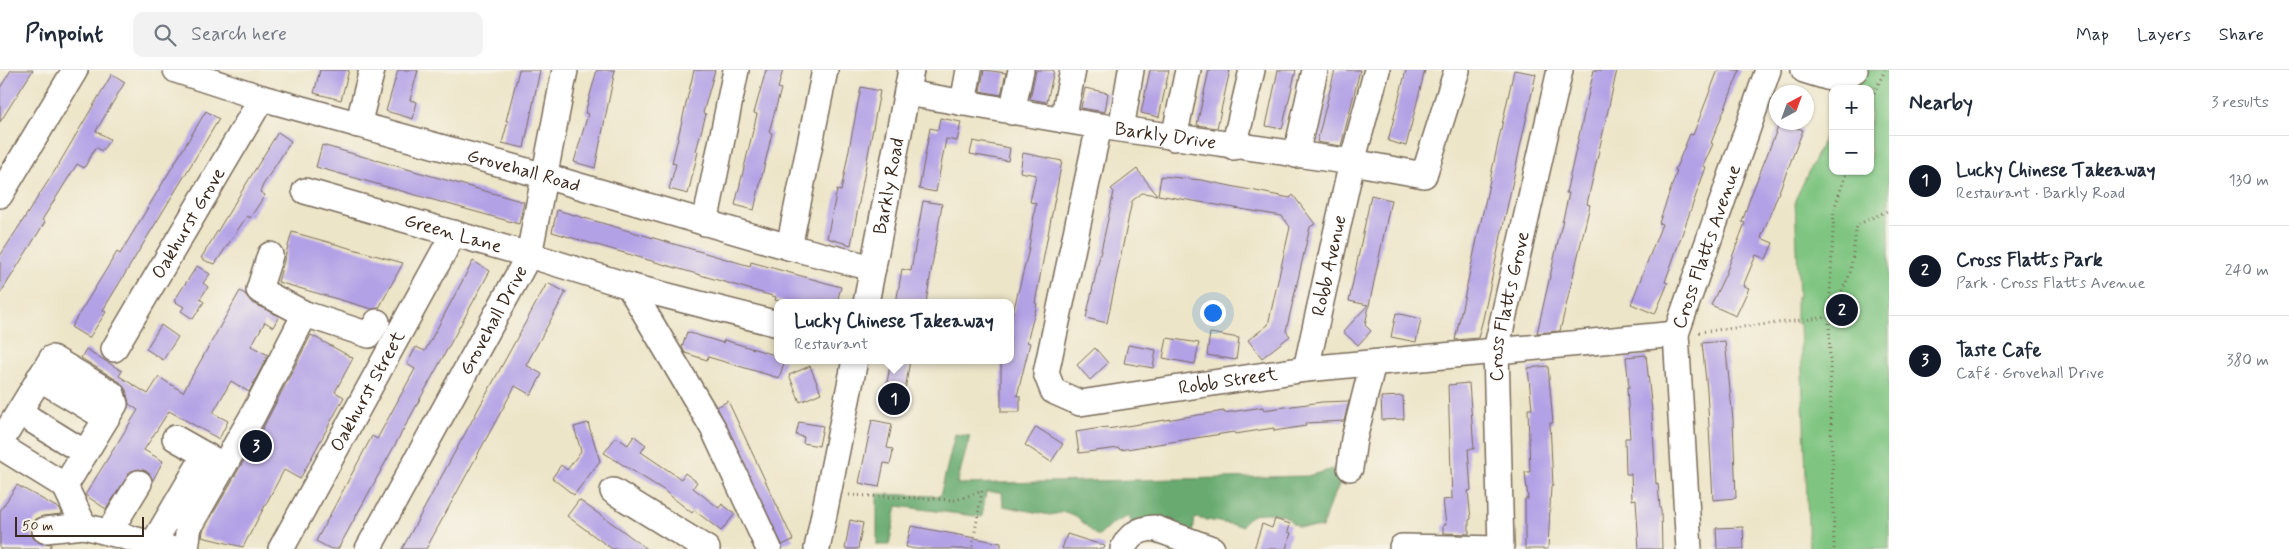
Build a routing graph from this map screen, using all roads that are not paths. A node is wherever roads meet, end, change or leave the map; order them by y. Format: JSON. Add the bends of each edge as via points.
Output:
{"nodes":[{"id":1,"x":75,"y":70,"type":"edge"},
{"id":2,"x":176,"y":70,"type":"edge"},
{"id":3,"x":372,"y":70,"type":"edge"},
{"id":4,"x":565,"y":70,"type":"edge"},
{"id":5,"x":736,"y":70,"type":"edge"},
{"id":6,"x":825,"y":70,"type":"edge"},
{"id":7,"x":969,"y":70,"type":"edge"},
{"id":8,"x":1021,"y":70,"type":"edge"},
{"id":9,"x":1073,"y":70,"type":"edge"},
{"id":10,"x":1131,"y":70,"type":"edge"},
{"id":11,"x":1188,"y":70,"type":"edge"},
{"id":12,"x":1252,"y":70,"type":"edge"},
{"id":13,"x":1315,"y":70,"type":"edge"},
{"id":14,"x":1377,"y":70,"type":"edge"},
{"id":15,"x":1457,"y":70,"type":"edge"},
{"id":16,"x":1560,"y":70,"type":"edge"},
{"id":17,"x":1768,"y":70,"type":"edge"},
{"id":18,"x":1804,"y":70,"type":"edge"},
{"id":19,"x":1846,"y":75,"type":"edge"},
{"id":20,"x":909,"y":82,"type":"edge"},
{"id":21,"x":262,"y":98,"type":"junction"},
{"id":22,"x":963,"y":103,"type":"junction"},
{"id":23,"x":1012,"y":112,"type":"junction"},
{"id":24,"x":1063,"y":120,"type":"junction"},
{"id":25,"x":358,"y":125,"type":"junction"},
{"id":26,"x":1110,"y":128,"type":"junction"},
{"id":27,"x":1174,"y":138,"type":"junction"},
{"id":28,"x":1234,"y":147,"type":"junction"},
{"id":29,"x":1296,"y":155,"type":"junction"},
{"id":30,"x":1352,"y":162,"type":"junction"},
{"id":31,"x":545,"y":176,"type":"junction"},
{"id":32,"x":305,"y":191,"type":"dead end"},
{"id":33,"x":0,"y":194,"type":"edge"},
{"id":34,"x":705,"y":223,"type":"junction"},
{"id":35,"x":454,"y":233,"type":"junction"},
{"id":36,"x":789,"y":247,"type":"junction"},
{"id":37,"x":529,"y":254,"type":"junction"},
{"id":38,"x":270,"y":255,"type":"dead end"},
{"id":39,"x":873,"y":268,"type":"junction"},
{"id":40,"x":629,"y":286,"type":"junction"},
{"id":41,"x":867,"y":299,"type":"edge"},
{"id":42,"x":305,"y":314,"type":"junction"},
{"id":43,"x":377,"y":322,"type":"dead end"},
{"id":44,"x":774,"y":323,"type":"edge"},
{"id":45,"x":1676,"y":334,"type":"junction"},
{"id":46,"x":114,"y":349,"type":"dead end"},
{"id":47,"x":1496,"y":350,"type":"junction"},
{"id":48,"x":1373,"y":363,"type":"junction"},
{"id":49,"x":854,"y":364,"type":"edge"},
{"id":50,"x":1306,"y":369,"type":"junction"},
{"id":51,"x":19,"y":412,"type":"junction"},
{"id":52,"x":175,"y":439,"type":"dead end"},
{"id":53,"x":0,"y":445,"type":"edge"},
{"id":54,"x":85,"y":452,"type":"junction"},
{"id":55,"x":214,"y":460,"type":"junction"},
{"id":56,"x":1350,"y":468,"type":"dead end"},
{"id":57,"x":139,"y":483,"type":"dead end"},
{"id":58,"x":65,"y":486,"type":"junction"},
{"id":59,"x":613,"y":490,"type":"dead end"},
{"id":60,"x":84,"y":526,"type":"junction"},
{"id":61,"x":45,"y":530,"type":"dead end"},
{"id":62,"x":109,"y":532,"type":"junction"},
{"id":63,"x":162,"y":547,"type":"edge"},
{"id":64,"x":1402,"y":547,"type":"dead end"},
{"id":65,"x":186,"y":549,"type":"edge"},
{"id":66,"x":281,"y":549,"type":"edge"},
{"id":67,"x":368,"y":549,"type":"edge"},
{"id":68,"x":707,"y":549,"type":"edge"},
{"id":69,"x":769,"y":549,"type":"edge"},
{"id":70,"x":817,"y":549,"type":"edge"},
{"id":71,"x":1123,"y":549,"type":"edge"},
{"id":72,"x":1212,"y":549,"type":"edge"},
{"id":73,"x":1501,"y":549,"type":"edge"},
{"id":74,"x":1689,"y":549,"type":"edge"}],
"edges":[{"from":1,"to":33,"type":"street"},
{"from":2,"to":21,"type":"street","name":"Grovehall Road"},
{"from":3,"to":25,"type":"street"},
{"from":4,"to":31,"type":"street","name":"Grovehall Drive"},
{"from":5,"to":34,"type":"street"},
{"from":6,"to":36,"type":"street"},
{"from":7,"to":22,"type":"street"},
{"from":8,"to":23,"type":"street"},
{"from":9,"to":24,"type":"street"},
{"from":10,"to":26,"type":"street","name":"Robb Street"},
{"from":11,"to":27,"type":"street"},
{"from":12,"to":28,"type":"street"},
{"from":13,"to":29,"type":"street"},
{"from":14,"to":30,"type":"street","name":"Robb Avenue"},
{"from":15,"to":30,"type":"street","name":"Barkly Drive","via":[[1424,175]]},
{"from":16,"to":47,"type":"street","name":"Cross Flatts Grove"},
{"from":17,"to":45,"type":"street","name":"Cross Flatts Avenue"},
{"from":18,"to":19,"type":"street"},
{"from":20,"to":22,"type":"street","name":"Barkly Drive"},
{"from":20,"to":39,"type":"street","name":"Barkly Road"},
{"from":21,"to":25,"type":"street","name":"Grovehall Road"},
{"from":21,"to":46,"type":"street","name":"Oakhurst Grove"},
{"from":22,"to":23,"type":"street","name":"Barkly Drive"},
{"from":23,"to":24,"type":"street","name":"Barkly Drive"},
{"from":24,"to":26,"type":"street","name":"Barkly Drive"},
{"from":25,"to":31,"type":"street","name":"Grovehall Road"},
{"from":26,"to":27,"type":"street","name":"Barkly Drive"},
{"from":26,"to":50,"type":"street","name":"Robb Street","via":[[1046,372],[1053,391],[1080,403]]},
{"from":27,"to":28,"type":"street","name":"Barkly Drive"},
{"from":28,"to":29,"type":"street","name":"Barkly Drive"},
{"from":29,"to":30,"type":"street","name":"Barkly Drive"},
{"from":30,"to":50,"type":"street","name":"Robb Avenue"},
{"from":31,"to":34,"type":"street","name":"Grovehall Road"},
{"from":31,"to":37,"type":"street","name":"Grovehall Drive"},
{"from":32,"to":35,"type":"street","name":"Green Lane"},
{"from":34,"to":36,"type":"street","name":"Grovehall Road"},
{"from":35,"to":37,"type":"street","name":"Green Lane"},
{"from":35,"to":66,"type":"street","name":"Oakhurst Street"},
{"from":36,"to":39,"type":"street","name":"Grovehall Road"},
{"from":37,"to":40,"type":"street","name":"Green Lane"},
{"from":37,"to":67,"type":"street","name":"Grovehall Drive"},
{"from":38,"to":42,"type":"street","via":[[260,290]]},
{"from":39,"to":41,"type":"street","name":"Barkly Road"},
{"from":40,"to":44,"type":"street","name":"Green Lane"},
{"from":40,"to":69,"type":"street","via":[[714,428]]},
{"from":42,"to":43,"type":"street","via":[[369,335]]},
{"from":42,"to":55,"type":"street"},
{"from":45,"to":47,"type":"street","name":"Robb Street"},
{"from":45,"to":74,"type":"street","name":"Cross Flatts Avenue"},
{"from":47,"to":48,"type":"street","name":"Robb Street"},
{"from":47,"to":73,"type":"street","name":"Cross Flatts Grove"},
{"from":48,"to":50,"type":"street","name":"Robb Street"},
{"from":48,"to":56,"type":"street"},
{"from":49,"to":70,"type":"street"},
{"from":51,"to":53,"type":"street"},
{"from":51,"to":54,"type":"street"},
{"from":51,"to":54,"type":"street","via":[[40,378],[106,418]]},
{"from":52,"to":55,"type":"street"},
{"from":53,"to":58,"type":"street"},
{"from":54,"to":58,"type":"street"},
{"from":55,"to":63,"type":"street"},
{"from":55,"to":65,"type":"street","via":[[190,526]]},
{"from":57,"to":62,"type":"street"},
{"from":58,"to":60,"type":"street"},
{"from":59,"to":68,"type":"street"},
{"from":60,"to":61,"type":"street"},
{"from":60,"to":62,"type":"street"},
{"from":62,"to":63,"type":"street"},
{"from":64,"to":73,"type":"street"},
{"from":71,"to":72,"type":"street","via":[[1135,532],[1154,528]]}]}
